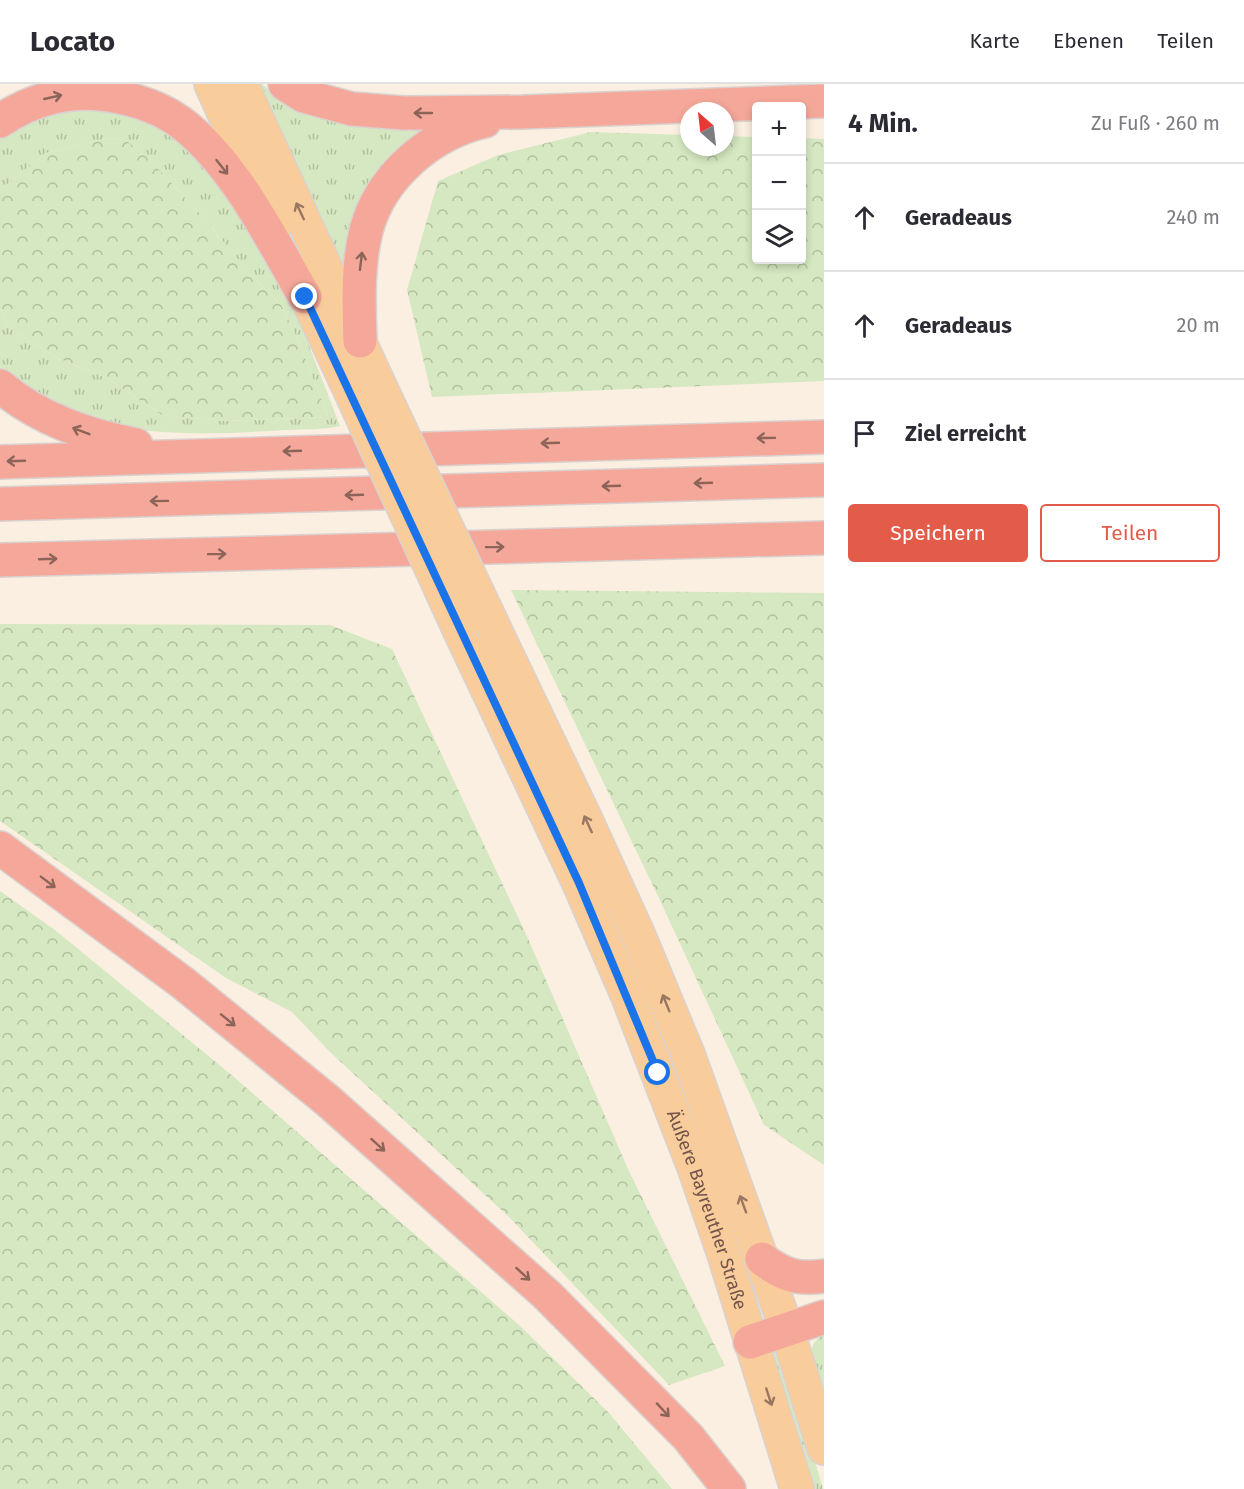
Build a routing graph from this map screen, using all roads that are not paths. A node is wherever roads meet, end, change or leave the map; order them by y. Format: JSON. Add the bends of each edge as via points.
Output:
{"nodes":[{"id":1,"x":211,"y":84,"type":"edge"},
{"id":2,"x":241,"y":84,"type":"edge"},
{"id":3,"x":285,"y":84,"type":"edge"},
{"id":4,"x":824,"y":101,"type":"edge"},
{"id":5,"x":523,"y":112,"type":"junction"},
{"id":6,"x":0,"y":121,"type":"edge"},
{"id":7,"x":305,"y":297,"type":"junction"},
{"id":8,"x":345,"y":344,"type":"junction"},
{"id":9,"x":0,"y":386,"type":"edge"},
{"id":10,"x":824,"y":436,"type":"edge"},
{"id":11,"x":200,"y":454,"type":"junction"},
{"id":12,"x":0,"y":462,"type":"edge"},
{"id":13,"x":824,"y":480,"type":"edge"},
{"id":14,"x":0,"y":504,"type":"edge"},
{"id":15,"x":824,"y":538,"type":"edge"},
{"id":16,"x":676,"y":543,"type":"junction"},
{"id":17,"x":824,"y":555,"type":"edge"},
{"id":18,"x":0,"y":560,"type":"edge"},
{"id":19,"x":0,"y":848,"type":"edge"},
{"id":20,"x":762,"y":1259,"type":"junction"},
{"id":21,"x":824,"y":1276,"type":"edge"},
{"id":22,"x":824,"y":1317,"type":"edge"},
{"id":23,"x":788,"y":1330,"type":"junction"},
{"id":24,"x":750,"y":1342,"type":"junction"},
{"id":25,"x":824,"y":1448,"type":"edge"},
{"id":26,"x":729,"y":1489,"type":"edge"},
{"id":27,"x":797,"y":1489,"type":"edge"}],
"edges":[{"from":1,"to":7,"type":"main road"},
{"from":8,"to":2,"type":"main road","one_way":true},
{"from":5,"to":3,"type":"highway","one_way":true,"via":[[404,113],[352,109],[304,96]]},
{"from":4,"to":5,"type":"highway"},
{"from":8,"to":5,"type":"highway","one_way":true,"via":[[366,229],[392,181],[422,150],[444,136],[472,124]]},
{"from":6,"to":7,"type":"highway","one_way":true,"via":[[14,111],[53,96],[94,93],[150,105],[180,122],[207,147],[236,185]]},
{"from":7,"to":8,"type":"main road"},
{"from":20,"to":8,"type":"main road","one_way":true,"bridge":true,"via":[[689,1057],[642,944],[382,391]]},
{"from":8,"to":24,"type":"main road","name":"Äußere Bayreuther Straße","bridge":true,"via":[[350,390],[552,823],[627,994],[694,1167]]},
{"from":11,"to":9,"type":"highway","one_way":true,"via":[[92,435],[53,421]]},
{"from":10,"to":11,"type":"highway","one_way":true},
{"from":11,"to":12,"type":"highway","one_way":true},
{"from":13,"to":14,"type":"highway","one_way":true},
{"from":15,"to":16,"type":"highway"},
{"from":16,"to":17,"type":"highway"},
{"from":18,"to":16,"type":"highway","one_way":true},
{"from":19,"to":26,"type":"highway","one_way":true,"via":[[183,983],[327,1100],[547,1295],[688,1437]]},
{"from":20,"to":21,"type":"highway","via":[[789,1276]]},
{"from":20,"to":23,"type":"main road"},
{"from":22,"to":23,"type":"highway"},
{"from":23,"to":24,"type":"highway"},
{"from":23,"to":25,"type":"main road"},
{"from":24,"to":27,"type":"main road","name":"Äußere Bayreuther Straße","one_way":true}]}
